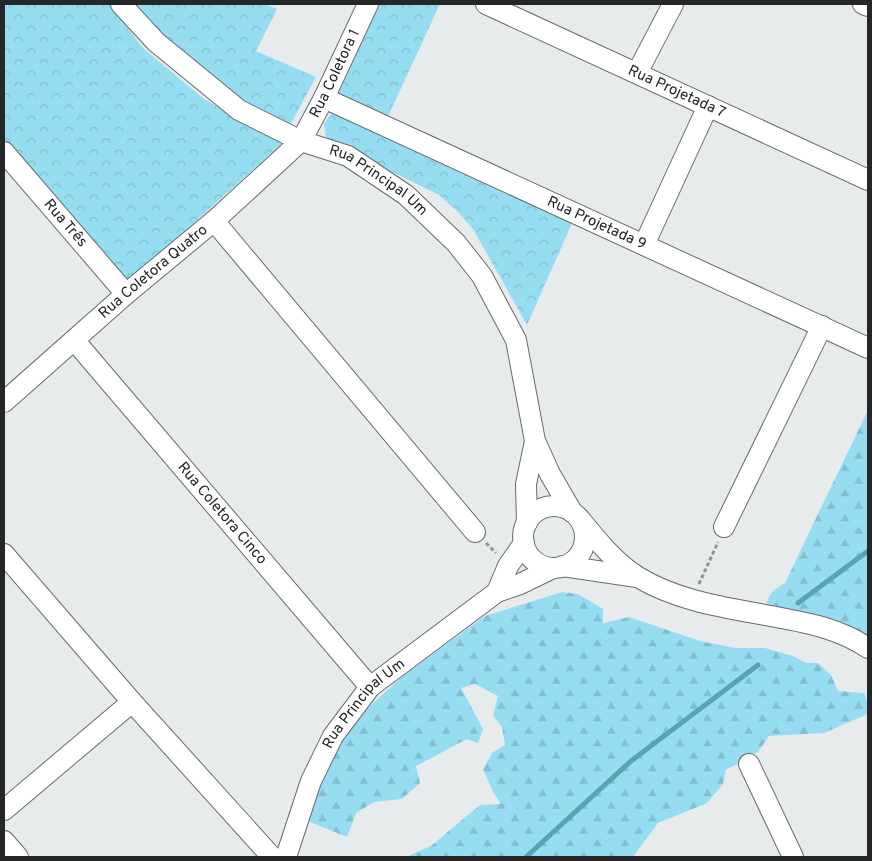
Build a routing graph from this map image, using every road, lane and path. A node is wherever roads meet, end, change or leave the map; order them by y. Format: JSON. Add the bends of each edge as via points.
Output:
{"nodes":[{"id":1,"x":121,"y":4,"type":"edge"},
{"id":2,"x":368,"y":4,"type":"edge"},
{"id":3,"x":486,"y":4,"type":"edge"},
{"id":4,"x":673,"y":4,"type":"edge"},
{"id":5,"x":863,"y":4,"type":"edge"},
{"id":6,"x":868,"y":6,"type":"edge"},
{"id":7,"x":637,"y":73,"type":"junction"},
{"id":8,"x":324,"y":98,"type":"junction"},
{"id":9,"x":708,"y":106,"type":"junction"},
{"id":10,"x":301,"y":141,"type":"junction"},
{"id":11,"x":4,"y":152,"type":"edge"},
{"id":12,"x":868,"y":180,"type":"edge"},
{"id":13,"x":214,"y":221,"type":"junction"},
{"id":14,"x":644,"y":245,"type":"junction"},
{"id":15,"x":126,"y":294,"type":"junction"},
{"id":16,"x":822,"y":326,"type":"junction"},
{"id":17,"x":74,"y":340,"type":"junction"},
{"id":18,"x":868,"y":348,"type":"edge"},
{"id":19,"x":4,"y":402,"type":"edge"},
{"id":20,"x":535,"y":441,"type":"junction"},
{"id":21,"x":575,"y":515,"type":"junction"},
{"id":22,"x":526,"y":523,"type":"junction"},
{"id":23,"x":724,"y":527,"type":"joint"},
{"id":24,"x":475,"y":532,"type":"joint"},
{"id":25,"x":524,"y":543,"type":"junction"},
{"id":26,"x":4,"y":554,"type":"edge"},
{"id":27,"x":508,"y":566,"type":"junction"},
{"id":28,"x":558,"y":567,"type":"junction"},
{"id":29,"x":637,"y":577,"type":"junction"},
{"id":30,"x":497,"y":592,"type":"junction"},
{"id":31,"x":692,"y":599,"type":"junction"},
{"id":32,"x":868,"y":648,"type":"edge"},
{"id":33,"x":370,"y":687,"type":"junction"},
{"id":34,"x":132,"y":702,"type":"junction"},
{"id":35,"x":749,"y":764,"type":"dead end"},
{"id":36,"x":4,"y":810,"type":"edge"},
{"id":37,"x":4,"y":841,"type":"edge"},
{"id":38,"x":18,"y":857,"type":"edge"},
{"id":39,"x":272,"y":857,"type":"edge"},
{"id":40,"x":286,"y":857,"type":"edge"},
{"id":41,"x":793,"y":857,"type":"edge"}],
"edges":[{"from":1,"to":10,"type":"street","name":"Rua Principal Um","via":[[156,42],[239,110]]},
{"from":2,"to":8,"type":"street","name":"Rua Coletora 1"},
{"from":3,"to":7,"type":"street","name":"Rua Projetada 7"},
{"from":4,"to":7,"type":"street"},
{"from":5,"to":6,"type":"street"},
{"from":7,"to":9,"type":"street","name":"Rua Projetada 7"},
{"from":8,"to":10,"type":"street","name":"Rua Coletora 1"},
{"from":8,"to":14,"type":"street","name":"Rua Projetada 9"},
{"from":9,"to":12,"type":"street","name":"Rua Projetada 7"},
{"from":9,"to":14,"type":"street"},
{"from":10,"to":13,"type":"street","name":"Rua Coletora Quatro"},
{"from":10,"to":20,"type":"street","name":"Rua Principal Um","via":[[348,156],[406,195],[456,243],[482,276],[516,340]]},
{"from":11,"to":15,"type":"street","name":"Rua Três"},
{"from":13,"to":15,"type":"street","name":"Rua Coletora Quatro"},
{"from":13,"to":24,"type":"street"},
{"from":14,"to":16,"type":"street","name":"Rua Projetada 9"},
{"from":15,"to":17,"type":"street","name":"Rua Coletora Quatro"},
{"from":16,"to":18,"type":"street","name":"Rua Projetada 9"},
{"from":16,"to":23,"type":"street"},
{"from":17,"to":19,"type":"street","name":"Rua Coletora Quatro"},
{"from":17,"to":33,"type":"street","name":"Rua Coletora Cinco"},
{"from":20,"to":21,"type":"street","name":"Rua Principal Um"},
{"from":20,"to":22,"type":"street","name":"Rua Principal Um","via":[[526,484]]},
{"from":21,"to":22,"type":"street","via":[[562,507],[542,508]]},
{"from":21,"to":28,"type":"street","via":[[584,527],[584,547],[575,559]]},
{"from":21,"to":29,"type":"street","name":"Rua Principal Um"},
{"from":22,"to":25,"type":"street"},
{"from":23,"to":31,"type":"path"},
{"from":24,"to":27,"type":"path"},
{"from":25,"to":27,"type":"street"},
{"from":25,"to":28,"type":"street","via":[[534,561]]},
{"from":26,"to":34,"type":"street"},
{"from":27,"to":30,"type":"street"},
{"from":28,"to":29,"type":"street"},
{"from":28,"to":30,"type":"street","name":"Rua Principal Um"},
{"from":29,"to":31,"type":"street"},
{"from":30,"to":33,"type":"street","name":"Rua Principal Um"},
{"from":31,"to":32,"type":"street","via":[[824,626]]},
{"from":33,"to":40,"type":"street","name":"Rua Principal Um","via":[[333,736],[311,781]]},
{"from":34,"to":36,"type":"street"},
{"from":34,"to":39,"type":"street"},
{"from":35,"to":41,"type":"street"},
{"from":37,"to":38,"type":"street"}]}
